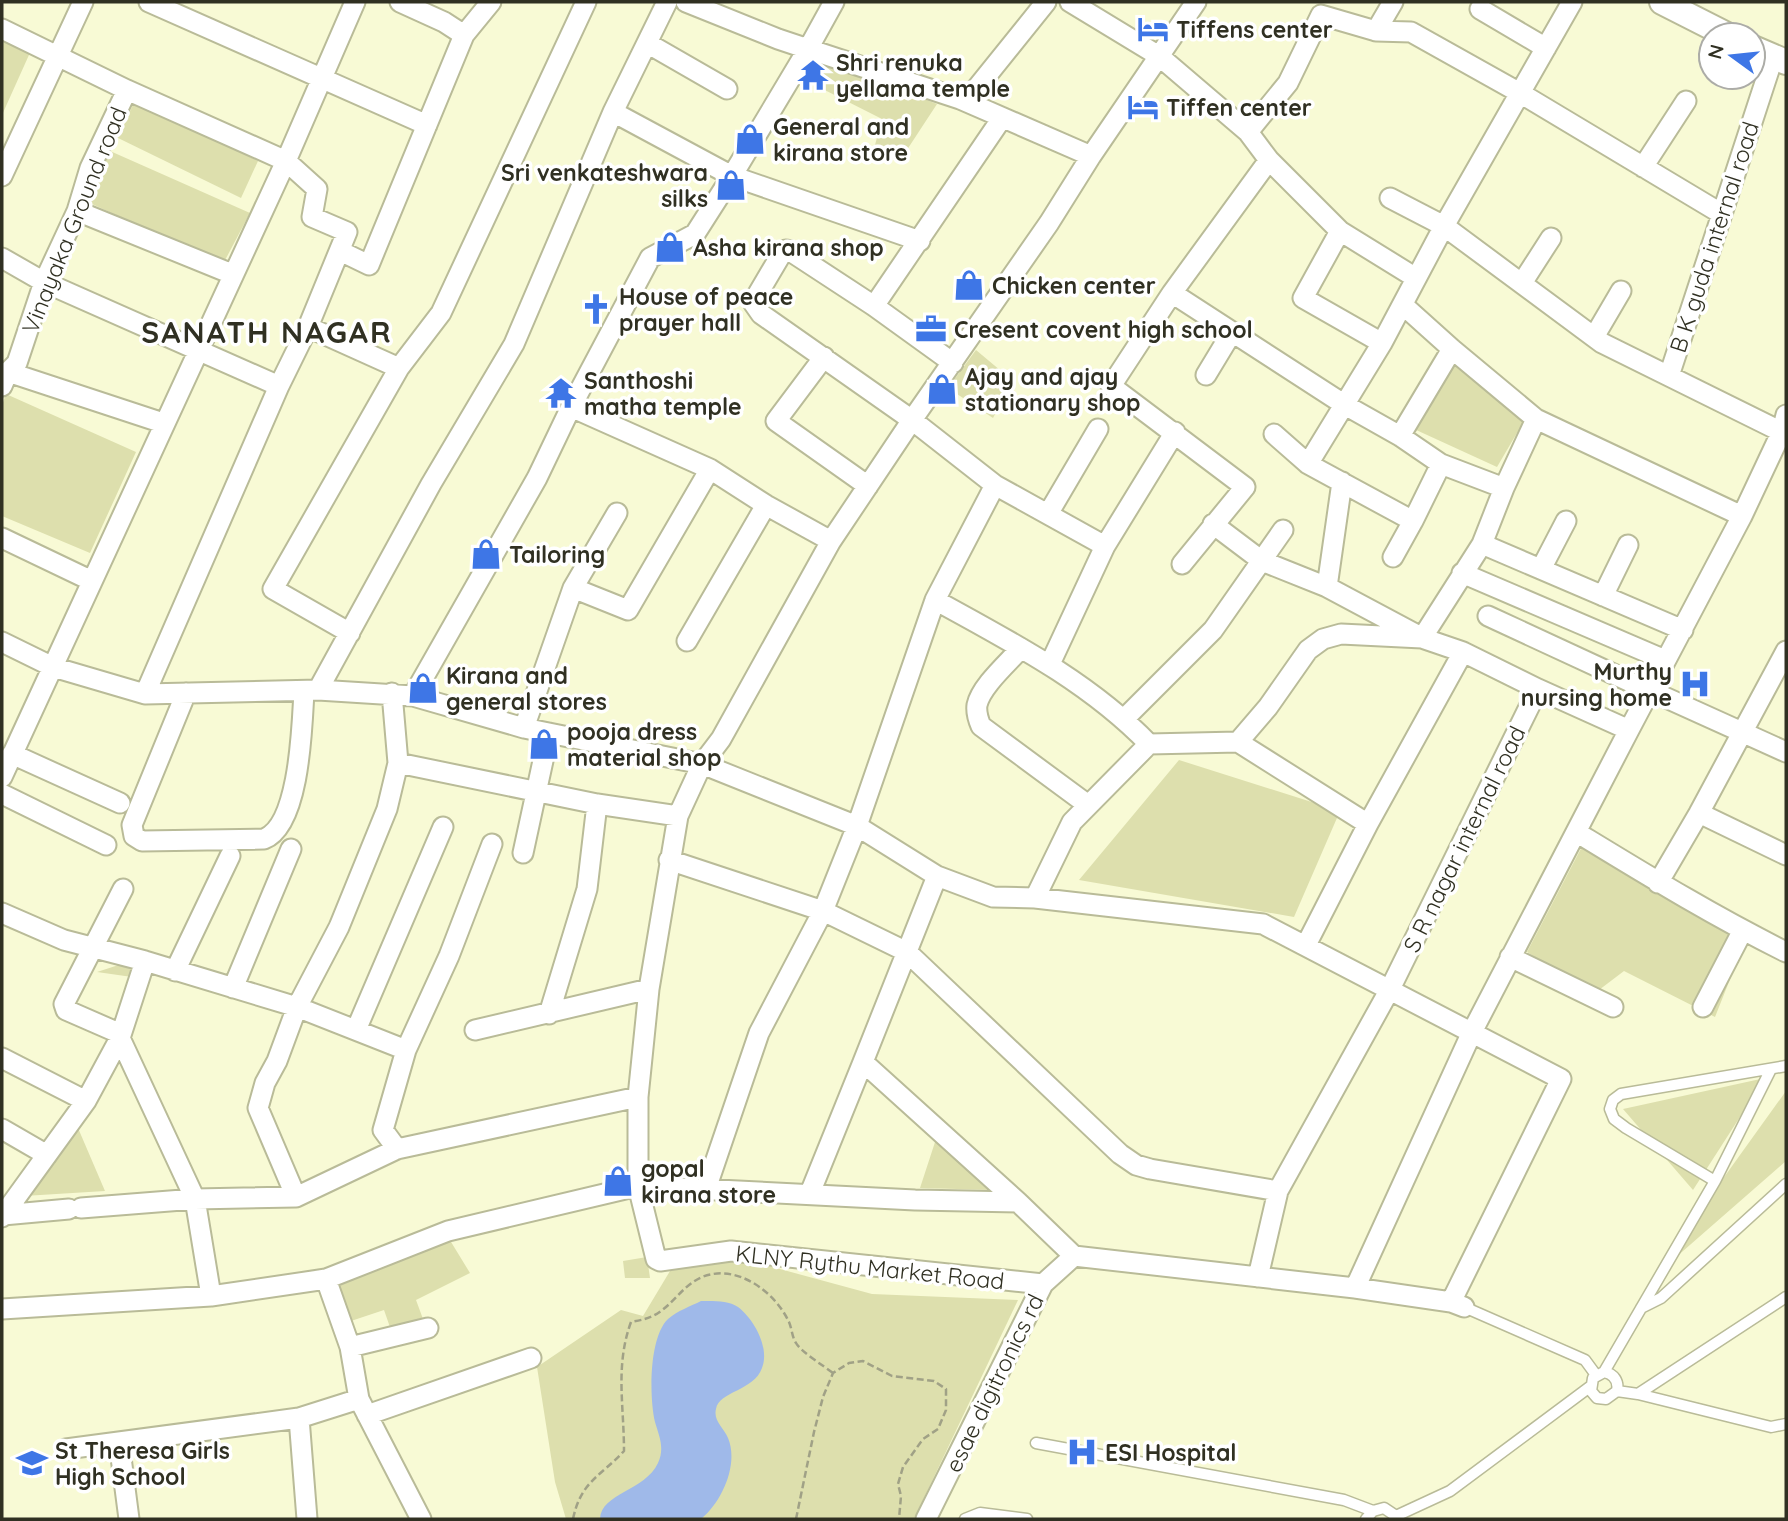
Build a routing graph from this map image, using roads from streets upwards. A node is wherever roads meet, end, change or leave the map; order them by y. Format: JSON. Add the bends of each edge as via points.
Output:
{"nodes":[{"id":1,"x":83,"y":2,"type":"edge"},
{"id":2,"x":149,"y":2,"type":"edge"},
{"id":3,"x":355,"y":2,"type":"edge"},
{"id":4,"x":400,"y":2,"type":"edge"},
{"id":5,"x":491,"y":2,"type":"edge"},
{"id":6,"x":586,"y":2,"type":"edge"},
{"id":7,"x":667,"y":2,"type":"edge"},
{"id":8,"x":686,"y":2,"type":"edge"},
{"id":9,"x":834,"y":2,"type":"edge"},
{"id":10,"x":1045,"y":2,"type":"edge"},
{"id":11,"x":1070,"y":2,"type":"edge"},
{"id":12,"x":1196,"y":2,"type":"edge"},
{"id":13,"x":1393,"y":2,"type":"edge"},
{"id":14,"x":1572,"y":2,"type":"edge"},
{"id":15,"x":1662,"y":2,"type":"edge"},
{"id":16,"x":714,"y":6,"type":"edge"},
{"id":17,"x":1480,"y":9,"type":"dead end"},
{"id":18,"x":1699,"y":21,"type":"edge"},
{"id":19,"x":2,"y":29,"type":"edge"},
{"id":20,"x":1376,"y":31,"type":"junction"},
{"id":21,"x":464,"y":34,"type":"junction"},
{"id":22,"x":647,"y":43,"type":"junction"},
{"id":23,"x":1546,"y":48,"type":"junction"},
{"id":24,"x":808,"y":49,"type":"junction"},
{"id":25,"x":59,"y":56,"type":"junction"},
{"id":26,"x":1159,"y":56,"type":"junction"},
{"id":27,"x":1771,"y":56,"type":"edge"},
{"id":28,"x":321,"y":78,"type":"junction"},
{"id":29,"x":727,"y":89,"type":"dead end"},
{"id":30,"x":127,"y":90,"type":"junction"},
{"id":31,"x":1520,"y":93,"type":"junction"},
{"id":32,"x":960,"y":99,"type":"junction"},
{"id":33,"x":1686,"y":101,"type":"dead end"},
{"id":34,"x":613,"y":112,"type":"junction"},
{"id":35,"x":1002,"y":118,"type":"junction"},
{"id":36,"x":427,"y":125,"type":"junction"},
{"id":37,"x":1248,"y":132,"type":"junction"},
{"id":38,"x":1091,"y":156,"type":"junction"},
{"id":39,"x":1269,"y":160,"type":"junction"},
{"id":40,"x":286,"y":161,"type":"junction"},
{"id":41,"x":1643,"y":167,"type":"junction"},
{"id":42,"x":2,"y":176,"type":"edge"},
{"id":43,"x":732,"y":176,"type":"junction"},
{"id":44,"x":1390,"y":198,"type":"dead end"},
{"id":45,"x":76,"y":211,"type":"junction"},
{"id":46,"x":1722,"y":214,"type":"junction"},
{"id":47,"x":1444,"y":226,"type":"junction"},
{"id":48,"x":1340,"y":231,"type":"junction"},
{"id":49,"x":1551,"y":239,"type":"dead end"},
{"id":50,"x":920,"y":241,"type":"junction"},
{"id":51,"x":340,"y":251,"type":"junction"},
{"id":52,"x":2,"y":258,"type":"edge"},
{"id":53,"x":232,"y":274,"type":"junction"},
{"id":54,"x":1416,"y":278,"type":"junction"},
{"id":55,"x":44,"y":282,"type":"junction"},
{"id":56,"x":1522,"y":283,"type":"junction"},
{"id":57,"x":1621,"y":291,"type":"dead end"},
{"id":58,"x":1172,"y":293,"type":"junction"},
{"id":59,"x":1402,"y":304,"type":"junction"},
{"id":60,"x":874,"y":306,"type":"junction"},
{"id":61,"x":308,"y":327,"type":"junction"},
{"id":62,"x":1232,"y":332,"type":"junction"},
{"id":63,"x":1594,"y":337,"type":"junction"},
{"id":64,"x":1382,"y":343,"type":"junction"},
{"id":65,"x":1452,"y":349,"type":"junction"},
{"id":66,"x":198,"y":351,"type":"junction"},
{"id":67,"x":824,"y":358,"type":"junction"},
{"id":68,"x":953,"y":363,"type":"junction"},
{"id":69,"x":399,"y":368,"type":"junction"},
{"id":70,"x":1206,"y":375,"type":"dead end"},
{"id":71,"x":1669,"y":376,"type":"junction"},
{"id":72,"x":5,"y":379,"type":"edge"},
{"id":73,"x":279,"y":386,"type":"junction"},
{"id":74,"x":1345,"y":405,"type":"junction"},
{"id":75,"x":571,"y":407,"type":"junction"},
{"id":76,"x":1536,"y":419,"type":"junction"},
{"id":77,"x":912,"y":420,"type":"junction"},
{"id":78,"x":163,"y":423,"type":"junction"},
{"id":79,"x":1785,"y":427,"type":"edge"},
{"id":80,"x":1097,"y":429,"type":"dead end"},
{"id":81,"x":1175,"y":432,"type":"junction"},
{"id":82,"x":1274,"y":434,"type":"dead end"},
{"id":83,"x":1400,"y":436,"type":"junction"},
{"id":84,"x":1308,"y":464,"type":"junction"},
{"id":85,"x":1441,"y":464,"type":"junction"},
{"id":86,"x":710,"y":469,"type":"junction"},
{"id":87,"x":1342,"y":482,"type":"junction"},
{"id":88,"x":995,"y":485,"type":"junction"},
{"id":89,"x":868,"y":486,"type":"junction"},
{"id":90,"x":1504,"y":488,"type":"junction"},
{"id":91,"x":766,"y":505,"type":"junction"},
{"id":92,"x":617,"y":513,"type":"dead end"},
{"id":93,"x":1048,"y":514,"type":"junction"},
{"id":94,"x":1742,"y":516,"type":"junction"},
{"id":95,"x":1413,"y":521,"type":"junction"},
{"id":96,"x":1566,"y":521,"type":"dead end"},
{"id":97,"x":1213,"y":524,"type":"junction"},
{"id":98,"x":1283,"y":530,"type":"dead end"},
{"id":99,"x":2,"y":538,"type":"edge"},
{"id":100,"x":831,"y":541,"type":"junction"},
{"id":101,"x":1482,"y":544,"type":"junction"},
{"id":102,"x":1628,"y":545,"type":"dead end"},
{"id":103,"x":1105,"y":546,"type":"junction"},
{"id":104,"x":1392,"y":557,"type":"dead end"},
{"id":105,"x":1262,"y":561,"type":"junction"},
{"id":106,"x":1182,"y":564,"type":"dead end"},
{"id":107,"x":1541,"y":569,"type":"junction"},
{"id":108,"x":1462,"y":573,"type":"junction"},
{"id":109,"x":92,"y":581,"type":"junction"},
{"id":110,"x":1327,"y":587,"type":"junction"},
{"id":111,"x":573,"y":588,"type":"junction"},
{"id":112,"x":1603,"y":596,"type":"junction"},
{"id":113,"x":934,"y":600,"type":"junction"},
{"id":114,"x":1488,"y":616,"type":"dead end"},
{"id":115,"x":1683,"y":631,"type":"junction"},
{"id":116,"x":350,"y":633,"type":"junction"},
{"id":117,"x":1422,"y":638,"type":"junction"},
{"id":118,"x":687,"y":641,"type":"dead end"},
{"id":119,"x":2,"y":642,"type":"edge"},
{"id":120,"x":1021,"y":648,"type":"junction"},
{"id":121,"x":1786,"y":651,"type":"edge"},
{"id":122,"x":1463,"y":652,"type":"junction"},
{"id":123,"x":1665,"y":660,"type":"junction"},
{"id":124,"x":1050,"y":664,"type":"junction"},
{"id":125,"x":53,"y":667,"type":"junction"},
{"id":126,"x":1538,"y":689,"type":"junction"},
{"id":127,"x":311,"y":691,"type":"junction"},
{"id":128,"x":1651,"y":691,"type":"junction"},
{"id":129,"x":186,"y":693,"type":"junction"},
{"id":130,"x":145,"y":694,"type":"junction"},
{"id":131,"x":393,"y":694,"type":"junction"},
{"id":132,"x":413,"y":696,"type":"junction"},
{"id":133,"x":1124,"y":719,"type":"junction"},
{"id":134,"x":524,"y":727,"type":"junction"},
{"id":135,"x":1629,"y":730,"type":"junction"},
{"id":136,"x":1743,"y":731,"type":"junction"},
{"id":137,"x":549,"y":733,"type":"junction"},
{"id":138,"x":1238,"y":743,"type":"junction"},
{"id":139,"x":1149,"y":744,"type":"junction"},
{"id":140,"x":1786,"y":752,"type":"edge"},
{"id":141,"x":398,"y":763,"type":"junction"},
{"id":142,"x":702,"y":764,"type":"junction"},
{"id":143,"x":5,"y":768,"type":"edge"},
{"id":144,"x":537,"y":792,"type":"junction"},
{"id":145,"x":2,"y":794,"type":"edge"},
{"id":146,"x":120,"y":803,"type":"dead end"},
{"id":147,"x":597,"y":804,"type":"junction"},
{"id":148,"x":1088,"y":805,"type":"junction"},
{"id":149,"x":1699,"y":813,"type":"junction"},
{"id":150,"x":678,"y":816,"type":"junction"},
{"id":151,"x":1368,"y":824,"type":"junction"},
{"id":152,"x":857,"y":826,"type":"junction"},
{"id":153,"x":443,"y":827,"type":"dead end"},
{"id":154,"x":1576,"y":832,"type":"junction"},
{"id":155,"x":492,"y":844,"type":"dead end"},
{"id":156,"x":106,"y":845,"type":"dead end"},
{"id":157,"x":290,"y":849,"type":"dead end"},
{"id":158,"x":523,"y":853,"type":"dead end"},
{"id":159,"x":1786,"y":855,"type":"edge"},
{"id":160,"x":230,"y":856,"type":"dead end"},
{"id":161,"x":669,"y":860,"type":"junction"},
{"id":162,"x":937,"y":876,"type":"junction"},
{"id":163,"x":1658,"y":883,"type":"junction"},
{"id":164,"x":123,"y":890,"type":"dead end"},
{"id":165,"x":1035,"y":898,"type":"junction"},
{"id":166,"x":823,"y":911,"type":"junction"},
{"id":167,"x":2,"y":913,"type":"edge"},
{"id":168,"x":1743,"y":930,"type":"junction"},
{"id":169,"x":1306,"y":945,"type":"junction"},
{"id":170,"x":93,"y":948,"type":"junction"},
{"id":171,"x":1786,"y":951,"type":"edge"},
{"id":172,"x":907,"y":952,"type":"junction"},
{"id":173,"x":1510,"y":957,"type":"junction"},
{"id":174,"x":145,"y":961,"type":"junction"},
{"id":175,"x":176,"y":971,"type":"junction"},
{"id":176,"x":233,"y":988,"type":"junction"},
{"id":177,"x":649,"y":989,"type":"junction"},
{"id":178,"x":1390,"y":989,"type":"junction"},
{"id":179,"x":297,"y":1007,"type":"junction"},
{"id":180,"x":1613,"y":1007,"type":"dead end"},
{"id":181,"x":1703,"y":1007,"type":"dead end"},
{"id":182,"x":549,"y":1014,"type":"junction"},
{"id":183,"x":356,"y":1030,"type":"junction"},
{"id":184,"x":475,"y":1030,"type":"dead end"},
{"id":185,"x":1472,"y":1032,"type":"junction"},
{"id":186,"x":121,"y":1036,"type":"junction"},
{"id":187,"x":406,"y":1049,"type":"junction"},
{"id":188,"x":2,"y":1058,"type":"edge"},
{"id":189,"x":863,"y":1062,"type":"junction"},
{"id":190,"x":638,"y":1097,"type":"junction"},
{"id":191,"x":86,"y":1101,"type":"junction"},
{"id":192,"x":2,"y":1129,"type":"edge"},
{"id":193,"x":397,"y":1149,"type":"junction"},
{"id":194,"x":47,"y":1155,"type":"junction"},
{"id":195,"x":638,"y":1186,"type":"junction"},
{"id":196,"x":706,"y":1189,"type":"junction"},
{"id":197,"x":1278,"y":1191,"type":"junction"},
{"id":198,"x":810,"y":1193,"type":"junction"},
{"id":199,"x":296,"y":1197,"type":"junction"},
{"id":200,"x":195,"y":1199,"type":"junction"},
{"id":201,"x":1018,"y":1202,"type":"junction"},
{"id":202,"x":2,"y":1216,"type":"edge"},
{"id":203,"x":1074,"y":1256,"type":"junction"},
{"id":204,"x":1258,"y":1277,"type":"junction"},
{"id":205,"x":326,"y":1279,"type":"junction"},
{"id":206,"x":1043,"y":1284,"type":"junction"},
{"id":207,"x":1355,"y":1289,"type":"junction"},
{"id":208,"x":211,"y":1296,"type":"junction"},
{"id":209,"x":2,"y":1308,"type":"edge"},
{"id":210,"x":428,"y":1328,"type":"dead end"},
{"id":211,"x":350,"y":1348,"type":"junction"},
{"id":212,"x":531,"y":1358,"type":"dead end"},
{"id":213,"x":363,"y":1407,"type":"junction"},
{"id":214,"x":299,"y":1418,"type":"junction"},
{"id":215,"x":118,"y":1442,"type":"junction"},
{"id":216,"x":66,"y":1449,"type":"dead end"},
{"id":217,"x":129,"y":1519,"type":"edge"},
{"id":218,"x":307,"y":1519,"type":"edge"},
{"id":219,"x":421,"y":1519,"type":"edge"},
{"id":220,"x":926,"y":1519,"type":"edge"}],
"edges":[{"from":1,"to":25,"type":"street"},
{"from":2,"to":28,"type":"street"},
{"from":3,"to":28,"type":"street"},
{"from":4,"to":21,"type":"street"},
{"from":5,"to":21,"type":"street"},
{"from":6,"to":69,"type":"street","via":[[441,313]]},
{"from":7,"to":22,"type":"street"},
{"from":8,"to":16,"type":"street"},
{"from":9,"to":24,"type":"street"},
{"from":10,"to":32,"type":"street","via":[[976,89]]},
{"from":11,"to":26,"type":"street"},
{"from":12,"to":26,"type":"street"},
{"from":13,"to":20,"type":"street"},
{"from":14,"to":23,"type":"street"},
{"from":15,"to":18,"type":"street"},
{"from":16,"to":24,"type":"street","via":[[778,40]]},
{"from":17,"to":23,"type":"street"},
{"from":19,"to":25,"type":"street"},
{"from":20,"to":31,"type":"street","via":[[1410,32]]},
{"from":20,"to":37,"type":"street","via":[[1321,15],[1288,83]]},
{"from":21,"to":36,"type":"street"},
{"from":22,"to":29,"type":"street"},
{"from":22,"to":34,"type":"street"},
{"from":23,"to":31,"type":"street"},
{"from":24,"to":32,"type":"street"},
{"from":24,"to":43,"type":"street"},
{"from":25,"to":30,"type":"street"},
{"from":25,"to":42,"type":"street"},
{"from":26,"to":37,"type":"street"},
{"from":26,"to":38,"type":"street"},
{"from":27,"to":46,"type":"street","name":"B K guda internal road"},
{"from":28,"to":36,"type":"street"},
{"from":28,"to":40,"type":"street"},
{"from":30,"to":40,"type":"street"},
{"from":30,"to":45,"type":"street","name":"Vinayaka Ground road","via":[[90,168]]},
{"from":31,"to":41,"type":"street"},
{"from":31,"to":47,"type":"street"},
{"from":32,"to":35,"type":"street"},
{"from":33,"to":41,"type":"street"},
{"from":34,"to":43,"type":"street"},
{"from":34,"to":116,"type":"street","via":[[514,344]]},
{"from":35,"to":38,"type":"street"},
{"from":35,"to":50,"type":"street"},
{"from":36,"to":51,"type":"street","via":[[369,265]]},
{"from":37,"to":39,"type":"street"},
{"from":38,"to":68,"type":"street"},
{"from":39,"to":48,"type":"street"},
{"from":39,"to":58,"type":"street"},
{"from":40,"to":51,"type":"street","via":[[317,189],[312,217],[347,232]]},
{"from":40,"to":53,"type":"street"},
{"from":41,"to":46,"type":"street"},
{"from":43,"to":50,"type":"street"},
{"from":43,"to":75,"type":"street","via":[[695,234],[650,258]]},
{"from":44,"to":47,"type":"street"},
{"from":45,"to":53,"type":"street"},
{"from":45,"to":55,"type":"street","name":"Vinayaka Ground road"},
{"from":46,"to":71,"type":"street","name":"B K guda internal road"},
{"from":47,"to":54,"type":"street"},
{"from":47,"to":56,"type":"street"},
{"from":48,"to":54,"type":"street"},
{"from":48,"to":64,"type":"street","via":[[1303,298]]},
{"from":49,"to":56,"type":"street"},
{"from":50,"to":60,"type":"street"},
{"from":51,"to":61,"type":"street"},
{"from":52,"to":55,"type":"street"},
{"from":53,"to":66,"type":"street"},
{"from":54,"to":59,"type":"street"},
{"from":55,"to":66,"type":"street"},
{"from":55,"to":72,"type":"street","name":"Vinayaka Ground road","via":[[17,363]]},
{"from":56,"to":63,"type":"street"},
{"from":57,"to":63,"type":"street"},
{"from":58,"to":62,"type":"street"},
{"from":58,"to":81,"type":"street","via":[[1111,386]]},
{"from":59,"to":64,"type":"street"},
{"from":59,"to":65,"type":"street"},
{"from":60,"to":67,"type":"street","via":[[790,251],[782,253],[756,297],[756,309]]},
{"from":60,"to":68,"type":"street"},
{"from":61,"to":69,"type":"street"},
{"from":61,"to":73,"type":"street"},
{"from":62,"to":70,"type":"street"},
{"from":62,"to":74,"type":"street"},
{"from":63,"to":71,"type":"street"},
{"from":64,"to":74,"type":"street"},
{"from":65,"to":76,"type":"street"},
{"from":65,"to":83,"type":"street"},
{"from":66,"to":73,"type":"street"},
{"from":66,"to":78,"type":"street"},
{"from":67,"to":77,"type":"street"},
{"from":67,"to":89,"type":"street","via":[[776,421]]},
{"from":68,"to":77,"type":"street"},
{"from":69,"to":116,"type":"street","via":[[273,589]]},
{"from":71,"to":79,"type":"street"},
{"from":72,"to":78,"type":"street"},
{"from":73,"to":130,"type":"street"},
{"from":74,"to":83,"type":"street"},
{"from":74,"to":84,"type":"street"},
{"from":75,"to":86,"type":"street"},
{"from":75,"to":132,"type":"street","via":[[537,478]]},
{"from":76,"to":90,"type":"street"},
{"from":76,"to":94,"type":"street"},
{"from":77,"to":88,"type":"street"},
{"from":77,"to":89,"type":"street"},
{"from":78,"to":109,"type":"street"},
{"from":79,"to":94,"type":"street"},
{"from":80,"to":93,"type":"street"},
{"from":81,"to":97,"type":"street","via":[[1245,487]]},
{"from":81,"to":103,"type":"street"},
{"from":82,"to":84,"type":"street"},
{"from":83,"to":85,"type":"street"},
{"from":84,"to":87,"type":"street"},
{"from":85,"to":90,"type":"street"},
{"from":85,"to":95,"type":"street"},
{"from":86,"to":91,"type":"street"},
{"from":86,"to":111,"type":"street","via":[[628,610]]},
{"from":87,"to":95,"type":"street"},
{"from":87,"to":110,"type":"street"},
{"from":88,"to":93,"type":"street"},
{"from":88,"to":113,"type":"street"},
{"from":89,"to":100,"type":"street"},
{"from":90,"to":101,"type":"street"},
{"from":91,"to":100,"type":"street"},
{"from":91,"to":118,"type":"street"},
{"from":92,"to":111,"type":"street"},
{"from":93,"to":103,"type":"street"},
{"from":94,"to":115,"type":"street"},
{"from":95,"to":104,"type":"street"},
{"from":96,"to":107,"type":"street"},
{"from":97,"to":105,"type":"street"},
{"from":97,"to":106,"type":"street"},
{"from":98,"to":105,"type":"street"},
{"from":99,"to":109,"type":"street"},
{"from":100,"to":142,"type":"street"},
{"from":101,"to":107,"type":"street"},
{"from":101,"to":108,"type":"street"},
{"from":102,"to":112,"type":"street"},
{"from":103,"to":124,"type":"street"},
{"from":105,"to":110,"type":"street"},
{"from":105,"to":133,"type":"street","via":[[1213,630]]},
{"from":107,"to":112,"type":"street"},
{"from":108,"to":117,"type":"street"},
{"from":108,"to":123,"type":"street"},
{"from":109,"to":125,"type":"street"},
{"from":110,"to":117,"type":"street"},
{"from":111,"to":134,"type":"street"},
{"from":112,"to":115,"type":"street"},
{"from":113,"to":120,"type":"street"},
{"from":113,"to":152,"type":"street"},
{"from":114,"to":128,"type":"street"},
{"from":115,"to":123,"type":"street"},
{"from":116,"to":127,"type":"street"},
{"from":117,"to":122,"type":"street"},
{"from":117,"to":138,"type":"street","via":[[1341,634],[1323,639],[1308,650]]},
{"from":119,"to":125,"type":"street"},
{"from":120,"to":124,"type":"street"},
{"from":120,"to":148,"type":"street","via":[[983,691],[977,717],[981,726]]},
{"from":121,"to":136,"type":"street"},
{"from":122,"to":126,"type":"street"},
{"from":122,"to":151,"type":"street"},
{"from":123,"to":128,"type":"street"},
{"from":124,"to":133,"type":"street"},
{"from":125,"to":130,"type":"street"},
{"from":125,"to":143,"type":"street"},
{"from":126,"to":135,"type":"street"},
{"from":126,"to":178,"type":"street","name":"S R nagar internal road"},
{"from":127,"to":129,"type":"street"},
{"from":127,"to":129,"type":"street","via":[[299,766],[284,819],[274,836],[142,841],[134,836],[132,825]]},
{"from":127,"to":131,"type":"street"},
{"from":128,"to":135,"type":"street"},
{"from":128,"to":136,"type":"street"},
{"from":129,"to":130,"type":"street"},
{"from":131,"to":132,"type":"street"},
{"from":131,"to":141,"type":"street"},
{"from":132,"to":134,"type":"street"},
{"from":133,"to":139,"type":"street"},
{"from":134,"to":137,"type":"street"},
{"from":135,"to":154,"type":"street"},
{"from":136,"to":140,"type":"street"},
{"from":136,"to":149,"type":"street"},
{"from":137,"to":142,"type":"street"},
{"from":137,"to":144,"type":"street"},
{"from":138,"to":139,"type":"street"},
{"from":138,"to":151,"type":"street"},
{"from":139,"to":148,"type":"street"},
{"from":141,"to":144,"type":"street"},
{"from":141,"to":179,"type":"street","via":[[387,809],[339,927]]},
{"from":142,"to":150,"type":"street"},
{"from":142,"to":152,"type":"street"},
{"from":143,"to":146,"type":"street"},
{"from":144,"to":147,"type":"street"},
{"from":144,"to":158,"type":"street"},
{"from":145,"to":156,"type":"street"},
{"from":147,"to":150,"type":"street"},
{"from":147,"to":182,"type":"street","via":[[587,889]]},
{"from":148,"to":165,"type":"street","via":[[1072,822]]},
{"from":149,"to":159,"type":"street"},
{"from":149,"to":163,"type":"street"},
{"from":150,"to":161,"type":"street"},
{"from":151,"to":169,"type":"street"},
{"from":152,"to":162,"type":"street"},
{"from":152,"to":166,"type":"street"},
{"from":153,"to":183,"type":"street"},
{"from":154,"to":163,"type":"street"},
{"from":154,"to":173,"type":"street"},
{"from":155,"to":187,"type":"street","via":[[449,956]]},
{"from":157,"to":176,"type":"street"},
{"from":160,"to":175,"type":"street"},
{"from":161,"to":166,"type":"street"},
{"from":161,"to":177,"type":"street"},
{"from":162,"to":165,"type":"street","via":[[993,897]]},
{"from":162,"to":172,"type":"street"},
{"from":163,"to":168,"type":"street"},
{"from":164,"to":170,"type":"street"},
{"from":165,"to":169,"type":"street","via":[[1263,924]]},
{"from":166,"to":172,"type":"street"},
{"from":166,"to":196,"type":"street","via":[[759,1032]]},
{"from":167,"to":170,"type":"street"},
{"from":168,"to":171,"type":"street"},
{"from":168,"to":181,"type":"street"},
{"from":169,"to":178,"type":"street"},
{"from":170,"to":174,"type":"street"},
{"from":170,"to":186,"type":"street","via":[[64,1008]]},
{"from":172,"to":189,"type":"street"},
{"from":172,"to":197,"type":"street","via":[[1128,1159],[1150,1169]]},
{"from":173,"to":180,"type":"street"},
{"from":173,"to":185,"type":"street"},
{"from":174,"to":175,"type":"street"},
{"from":174,"to":186,"type":"street"},
{"from":175,"to":176,"type":"street"},
{"from":176,"to":179,"type":"street"},
{"from":177,"to":182,"type":"street"},
{"from":177,"to":190,"type":"street"},
{"from":178,"to":185,"type":"street"},
{"from":178,"to":197,"type":"street","name":"S R nagar internal road"},
{"from":179,"to":183,"type":"street"},
{"from":179,"to":199,"type":"street","via":[[258,1108]]},
{"from":182,"to":184,"type":"street"},
{"from":183,"to":187,"type":"street"},
{"from":185,"to":207,"type":"street"},
{"from":185,"to":207,"type":"street","via":[[1561,1079],[1457,1305]]},
{"from":186,"to":191,"type":"street"},
{"from":186,"to":200,"type":"street"},
{"from":187,"to":193,"type":"street","via":[[383,1130]]},
{"from":188,"to":191,"type":"street"},
{"from":189,"to":198,"type":"street"},
{"from":189,"to":201,"type":"street"},
{"from":190,"to":193,"type":"street"},
{"from":190,"to":195,"type":"street"},
{"from":191,"to":194,"type":"street"},
{"from":192,"to":194,"type":"street"},
{"from":193,"to":199,"type":"street"},
{"from":194,"to":202,"type":"street"},
{"from":195,"to":196,"type":"street"},
{"from":195,"to":205,"type":"street","via":[[449,1231]]},
{"from":195,"to":206,"type":"street","name":"KLNY Rythu Market Road","via":[[660,1261],[730,1251]]},
{"from":196,"to":198,"type":"street"},
{"from":197,"to":204,"type":"street","name":"S R nagar internal road"},
{"from":198,"to":201,"type":"street"},
{"from":199,"to":200,"type":"street"},
{"from":200,"to":202,"type":"street"},
{"from":200,"to":208,"type":"street"},
{"from":201,"to":203,"type":"street"},
{"from":203,"to":204,"type":"street"},
{"from":203,"to":206,"type":"street","name":"esae digitronics rd"},
{"from":204,"to":207,"type":"street"},
{"from":205,"to":208,"type":"street"},
{"from":205,"to":211,"type":"street"},
{"from":206,"to":220,"type":"street","name":"esae digitronics rd"},
{"from":208,"to":209,"type":"street"},
{"from":210,"to":211,"type":"street"},
{"from":211,"to":213,"type":"street"},
{"from":212,"to":213,"type":"street"},
{"from":213,"to":214,"type":"street"},
{"from":213,"to":219,"type":"street"},
{"from":214,"to":215,"type":"street"},
{"from":214,"to":218,"type":"street"},
{"from":215,"to":216,"type":"street"},
{"from":215,"to":217,"type":"street"}]}
